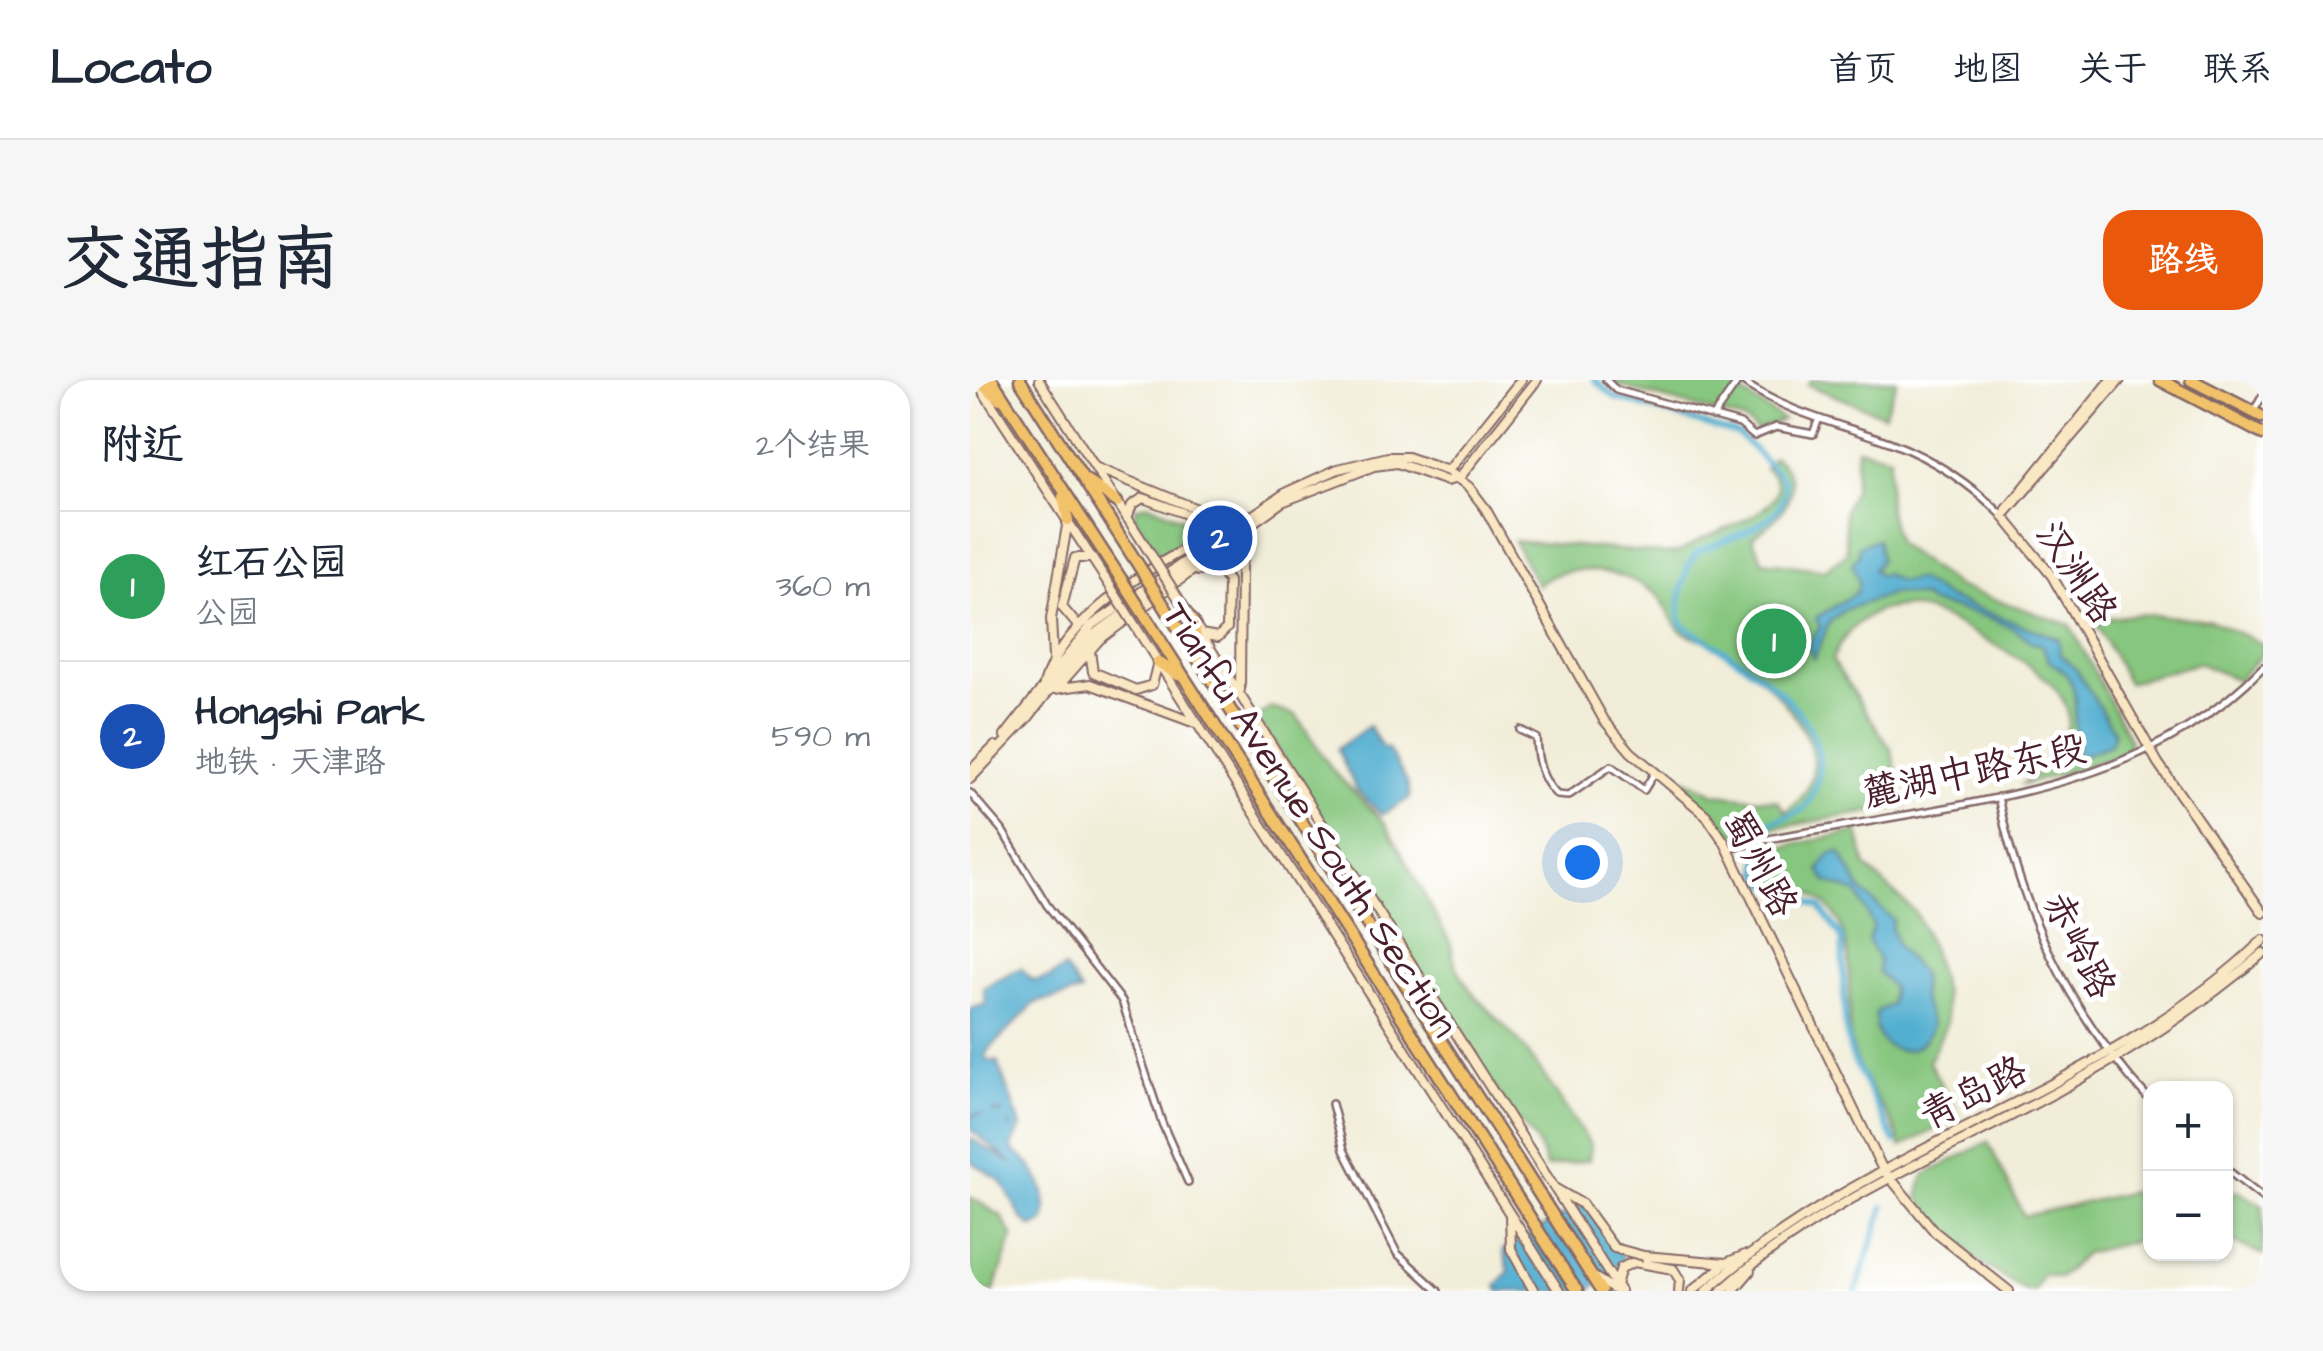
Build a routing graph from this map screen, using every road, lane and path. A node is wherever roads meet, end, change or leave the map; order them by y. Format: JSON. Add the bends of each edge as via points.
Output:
{"nodes":[{"id":1,"x":976,"y":380,"type":"edge"},
{"id":2,"x":992,"y":380,"type":"edge"},
{"id":3,"x":1039,"y":380,"type":"edge"},
{"id":4,"x":1521,"y":380,"type":"edge"},
{"id":5,"x":1538,"y":380,"type":"edge"},
{"id":6,"x":1606,"y":380,"type":"edge"},
{"id":7,"x":1740,"y":380,"type":"edge"},
{"id":8,"x":2111,"y":380,"type":"edge"},
{"id":9,"x":2120,"y":380,"type":"edge"},
{"id":10,"x":2160,"y":380,"type":"edge"},
{"id":11,"x":2191,"y":380,"type":"edge"},
{"id":12,"x":1024,"y":384,"type":"edge"},
{"id":13,"x":2263,"y":394,"type":"edge"},
{"id":14,"x":1007,"y":405,"type":"junction"},
{"id":15,"x":2258,"y":414,"type":"edge"},
{"id":16,"x":1712,"y":417,"type":"junction"},
{"id":17,"x":1818,"y":421,"type":"junction"},
{"id":18,"x":2263,"y":434,"type":"edge"},
{"id":19,"x":1095,"y":468,"type":"junction"},
{"id":20,"x":1448,"y":471,"type":"junction"},
{"id":21,"x":1081,"y":476,"type":"junction"},
{"id":22,"x":1460,"y":477,"type":"junction"},
{"id":23,"x":1060,"y":486,"type":"junction"},
{"id":24,"x":1117,"y":502,"type":"junction"},
{"id":25,"x":2004,"y":516,"type":"junction"},
{"id":26,"x":1254,"y":517,"type":"junction"},
{"id":27,"x":1128,"y":518,"type":"junction"},
{"id":28,"x":1068,"y":520,"type":"junction"},
{"id":29,"x":1242,"y":522,"type":"junction"},
{"id":30,"x":1229,"y":540,"type":"junction"},
{"id":31,"x":1192,"y":545,"type":"junction"},
{"id":32,"x":1092,"y":558,"type":"junction"},
{"id":33,"x":1198,"y":570,"type":"junction"},
{"id":34,"x":1193,"y":622,"type":"junction"},
{"id":35,"x":1078,"y":626,"type":"junction"},
{"id":36,"x":1202,"y":634,"type":"junction"},
{"id":37,"x":1091,"y":648,"type":"junction"},
{"id":38,"x":1052,"y":658,"type":"junction"},
{"id":39,"x":1158,"y":662,"type":"junction"},
{"id":40,"x":1203,"y":666,"type":"junction"},
{"id":41,"x":2263,"y":668,"type":"edge"},
{"id":42,"x":1184,"y":678,"type":"junction"},
{"id":43,"x":1056,"y":690,"type":"junction"},
{"id":44,"x":1043,"y":695,"type":"junction"},
{"id":45,"x":1243,"y":699,"type":"junction"},
{"id":46,"x":1198,"y":725,"type":"junction"},
{"id":47,"x":1520,"y":730,"type":"dead end"},
{"id":48,"x":2151,"y":750,"type":"junction"},
{"id":49,"x":1655,"y":772,"type":"junction"},
{"id":50,"x":970,"y":775,"type":"edge"},
{"id":51,"x":970,"y":793,"type":"edge"},
{"id":52,"x":1998,"y":797,"type":"junction"},
{"id":53,"x":1728,"y":850,"type":"junction"},
{"id":54,"x":2263,"y":913,"type":"edge"},
{"id":55,"x":2263,"y":940,"type":"edge"},
{"id":56,"x":2263,"y":953,"type":"edge"},
{"id":57,"x":2110,"y":1055,"type":"junction"},
{"id":58,"x":2143,"y":1092,"type":"edge"},
{"id":59,"x":1332,"y":1104,"type":"dead end"},
{"id":60,"x":1882,"y":1168,"type":"junction"},
{"id":61,"x":2229,"y":1171,"type":"edge"},
{"id":62,"x":1890,"y":1179,"type":"junction"},
{"id":63,"x":1188,"y":1182,"type":"dead end"},
{"id":64,"x":1555,"y":1189,"type":"junction"},
{"id":65,"x":2263,"y":1198,"type":"edge"},
{"id":66,"x":1823,"y":1209,"type":"junction"},
{"id":67,"x":1510,"y":1213,"type":"junction"},
{"id":68,"x":1756,"y":1256,"type":"junction"},
{"id":69,"x":1726,"y":1263,"type":"junction"},
{"id":70,"x":1609,"y":1286,"type":"edge"},
{"id":71,"x":2263,"y":1286,"type":"edge"},
{"id":72,"x":1573,"y":1287,"type":"edge"},
{"id":73,"x":1736,"y":1289,"type":"edge"},
{"id":74,"x":1438,"y":1291,"type":"edge"},
{"id":75,"x":1534,"y":1291,"type":"edge"},
{"id":76,"x":1560,"y":1291,"type":"edge"},
{"id":77,"x":1679,"y":1291,"type":"edge"},
{"id":78,"x":1692,"y":1291,"type":"edge"},
{"id":79,"x":1706,"y":1291,"type":"edge"},
{"id":80,"x":1721,"y":1291,"type":"edge"},
{"id":81,"x":2009,"y":1291,"type":"edge"},
{"id":82,"x":2256,"y":1291,"type":"edge"}],
"edges":[{"from":1,"to":14,"type":"highway"},
{"from":1,"to":28,"type":"street"},
{"from":2,"to":14,"type":"highway","name":"Tianfu Avenue South Section"},
{"from":3,"to":19,"type":"street"},
{"from":4,"to":20,"type":"street"},
{"from":5,"to":22,"type":"street"},
{"from":6,"to":16,"type":"street","via":[[1616,390]]},
{"from":7,"to":16,"type":"street"},
{"from":7,"to":17,"type":"street","name":"汉洲路"},
{"from":8,"to":25,"type":"street"},
{"from":9,"to":25,"type":"street"},
{"from":10,"to":18,"type":"highway"},
{"from":11,"to":15,"type":"highway"},
{"from":12,"to":21,"type":"highway","name":"Tianfu Avenue South Section"},
{"from":13,"to":15,"type":"street"},
{"from":14,"to":23,"type":"highway","name":"Tianfu Avenue South Section"},
{"from":16,"to":17,"type":"street","via":[[1740,424],[1754,436],[1776,427],[1812,434]]},
{"from":17,"to":25,"type":"street","name":"汉洲路","via":[[1915,454]]},
{"from":19,"to":24,"type":"street"},
{"from":19,"to":26,"type":"street","via":[[1209,514]]},
{"from":20,"to":22,"type":"street","name":"蜀州路"},
{"from":20,"to":26,"type":"street","name":"蜀州路","via":[[1397,456],[1374,459],[1304,482]]},
{"from":21,"to":24,"type":"highway"},
{"from":21,"to":40,"type":"highway","name":"Tianfu Avenue South Section","bridge":true},
{"from":22,"to":26,"type":"street","via":[[1447,480],[1397,463],[1374,466],[1306,489]]},
{"from":22,"to":49,"type":"street","name":"蜀州路","via":[[1485,508],[1604,720]]},
{"from":23,"to":28,"type":"highway"},
{"from":23,"to":42,"type":"highway","name":"Tianfu Avenue South Section","bridge":true},
{"from":24,"to":27,"type":"street"},
{"from":25,"to":48,"type":"street","name":"汉洲路","via":[[2067,599]]},
{"from":26,"to":29,"type":"street"},
{"from":26,"to":30,"type":"street"},
{"from":26,"to":45,"type":"street","via":[[1241,564]]},
{"from":27,"to":31,"type":"street","via":[[1142,498],[1186,514],[1196,527]]},
{"from":27,"to":34,"type":"street","bridge":true},
{"from":28,"to":32,"type":"street"},
{"from":28,"to":38,"type":"street"},
{"from":29,"to":31,"type":"street"},
{"from":29,"to":44,"type":"street","via":[[1091,626]]},
{"from":30,"to":33,"type":"street"},
{"from":30,"to":44,"type":"street","via":[[1092,636]]},
{"from":31,"to":35,"type":"street"},
{"from":32,"to":35,"type":"street","via":[[1076,558],[1070,566],[1062,606]]},
{"from":32,"to":39,"type":"street","bridge":true},
{"from":33,"to":36,"type":"street","via":[[1217,568],[1228,581],[1228,628],[1218,637]]},
{"from":33,"to":37,"type":"street"},
{"from":34,"to":36,"type":"street"},
{"from":34,"to":40,"type":"highway"},
{"from":35,"to":38,"type":"street"},
{"from":36,"to":45,"type":"street"},
{"from":37,"to":39,"type":"street","via":[[1093,672],[1136,690],[1152,685]]},
{"from":37,"to":43,"type":"street"},
{"from":38,"to":44,"type":"street"},
{"from":39,"to":42,"type":"highway"},
{"from":39,"to":46,"type":"street"},
{"from":40,"to":70,"type":"highway","name":"Tianfu Avenue South Section","via":[[1591,1276]]},
{"from":41,"to":48,"type":"street","name":"麓湖中路东段","via":[[2213,711]]},
{"from":42,"to":72,"type":"highway","name":"Tianfu Avenue South Section"},
{"from":43,"to":44,"type":"street"},
{"from":43,"to":46,"type":"street","via":[[1090,684]]},
{"from":44,"to":50,"type":"street"},
{"from":45,"to":64,"type":"street"},
{"from":46,"to":67,"type":"street"},
{"from":47,"to":49,"type":"street","via":[[1536,738],[1541,771],[1557,795],[1568,796],[1611,766],[1644,790]]},
{"from":48,"to":52,"type":"street","name":"麓湖中路东段","via":[[2078,780]]},
{"from":48,"to":54,"type":"street","name":"汉洲路"},
{"from":49,"to":53,"type":"street","name":"蜀州路","via":[[1706,814]]},
{"from":51,"to":63,"type":"street","via":[[1122,1001]]},
{"from":52,"to":53,"type":"street","name":"麓湖中路东段"},
{"from":52,"to":57,"type":"street","name":"赤岭路","via":[[2027,907],[2059,976]]},
{"from":53,"to":60,"type":"street","name":"蜀州路"},
{"from":55,"to":57,"type":"street","name":"青岛路"},
{"from":56,"to":57,"type":"street","name":"青岛路"},
{"from":57,"to":58,"type":"street","name":"赤岭路"},
{"from":57,"to":60,"type":"street","name":"青岛路"},
{"from":57,"to":62,"type":"street","name":"青岛路"},
{"from":59,"to":74,"type":"street","via":[[1344,1150],[1397,1253]]},
{"from":60,"to":62,"type":"street","name":"蜀州路"},
{"from":60,"to":66,"type":"street","name":"青岛路"},
{"from":61,"to":65,"type":"street"},
{"from":62,"to":66,"type":"street","name":"青岛路"},
{"from":62,"to":81,"type":"street","name":"蜀州路","via":[[1953,1248]]},
{"from":64,"to":69,"type":"street","bridge":true,"via":[[1582,1204],[1614,1248]]},
{"from":64,"to":70,"type":"street"},
{"from":66,"to":68,"type":"street","name":"青岛路"},
{"from":67,"to":75,"type":"street","via":[[1511,1248]]},
{"from":67,"to":76,"type":"street"},
{"from":68,"to":69,"type":"street"},
{"from":68,"to":73,"type":"street"},
{"from":68,"to":79,"type":"street","name":"青岛路"},
{"from":68,"to":80,"type":"street","name":"青岛路"},
{"from":69,"to":78,"type":"street"},
{"from":70,"to":77,"type":"street","via":[[1634,1262],[1673,1269]]},
{"from":71,"to":82,"type":"street"}]}
